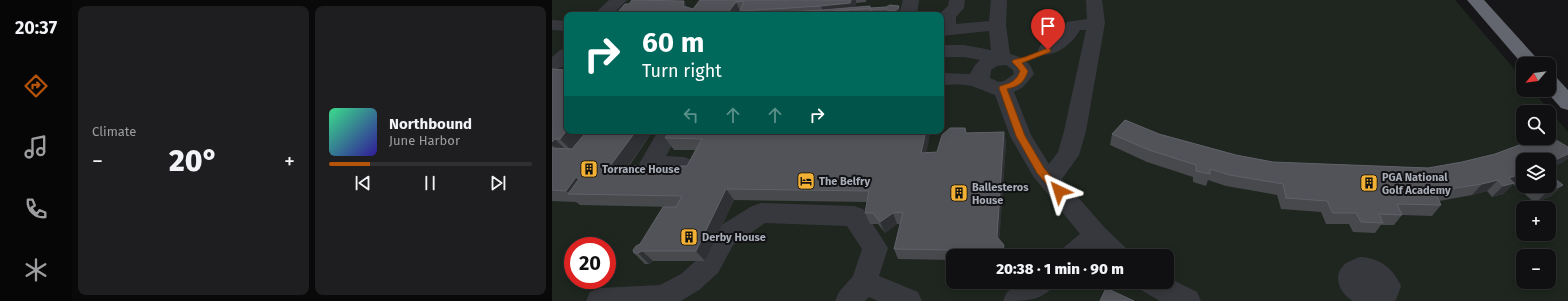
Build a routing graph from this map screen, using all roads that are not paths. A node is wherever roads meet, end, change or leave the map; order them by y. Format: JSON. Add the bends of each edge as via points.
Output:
{"nodes":[{"id":1,"x":619,"y":0,"type":"edge"},
{"id":2,"x":911,"y":0,"type":"edge"},
{"id":3,"x":957,"y":0,"type":"edge"},
{"id":4,"x":999,"y":0,"type":"edge"},
{"id":5,"x":1094,"y":0,"type":"edge"},
{"id":6,"x":1475,"y":0,"type":"edge"},
{"id":7,"x":605,"y":12,"type":"edge"},
{"id":8,"x":909,"y":12,"type":"edge"},
{"id":9,"x":1096,"y":23,"type":"junction"},
{"id":10,"x":552,"y":25,"type":"edge"},
{"id":11,"x":997,"y":25,"type":"junction"},
{"id":12,"x":564,"y":26,"type":"edge"},
{"id":13,"x":944,"y":30,"type":"edge"},
{"id":14,"x":944,"y":51,"type":"edge"},
{"id":15,"x":1527,"y":57,"type":"edge"},
{"id":16,"x":1008,"y":64,"type":"junction"},
{"id":17,"x":944,"y":79,"type":"edge"},
{"id":18,"x":993,"y":85,"type":"junction"},
{"id":19,"x":1556,"y":90,"type":"edge"},
{"id":20,"x":1568,"y":103,"type":"edge"},
{"id":21,"x":667,"y":134,"type":"edge"},
{"id":22,"x":684,"y":166,"type":"edge"},
{"id":23,"x":1050,"y":180,"type":"junction"},
{"id":24,"x":1096,"y":235,"type":"junction"},
{"id":25,"x":1080,"y":249,"type":"edge"},
{"id":26,"x":1110,"y":249,"type":"edge"},
{"id":27,"x":1033,"y":289,"type":"edge"},
{"id":28,"x":1164,"y":289,"type":"edge"},
{"id":29,"x":862,"y":292,"type":"edge"},
{"id":30,"x":663,"y":299,"type":"edge"},
{"id":31,"x":600,"y":301,"type":"edge"},
{"id":32,"x":908,"y":301,"type":"edge"},
{"id":33,"x":1017,"y":301,"type":"edge"},
{"id":34,"x":1187,"y":301,"type":"edge"}],
"edges":[{"from":1,"to":7,"type":"lane"},
{"from":2,"to":8,"type":"lane"},
{"from":3,"to":13,"type":"lane","via":[[956,8],[947,15]]},
{"from":4,"to":11,"type":"lane"},
{"from":5,"to":9,"type":"lane"},
{"from":6,"to":15,"type":"highway"},
{"from":9,"to":16,"type":"lane","via":[[1073,26],[1068,36],[1048,50]]},
{"from":9,"to":23,"type":"lane","via":[[1068,155]]},
{"from":10,"to":12,"type":"lane"},
{"from":11,"to":13,"type":"lane"},
{"from":11,"to":16,"type":"lane"},
{"from":14,"to":16,"type":"lane","via":[[982,53]]},
{"from":16,"to":18,"type":"lane","via":[[1021,80],[1016,84]]},
{"from":16,"to":18,"type":"lane","via":[[980,71],[980,78]]},
{"from":17,"to":18,"type":"lane","via":[[964,79]]},
{"from":18,"to":23,"type":"lane","via":[[1041,170]]},
{"from":19,"to":20,"type":"highway"},
{"from":21,"to":22,"type":"lane","via":[[650,164]]},
{"from":23,"to":24,"type":"lane"},
{"from":24,"to":25,"type":"lane"},
{"from":24,"to":26,"type":"lane"},
{"from":27,"to":33,"type":"lane"},
{"from":28,"to":34,"type":"lane"},
{"from":29,"to":30,"type":"lane","via":[[875,248],[854,216],[761,213],[724,237],[709,266]]},
{"from":29,"to":32,"type":"lane"},
{"from":30,"to":31,"type":"lane"}]}
